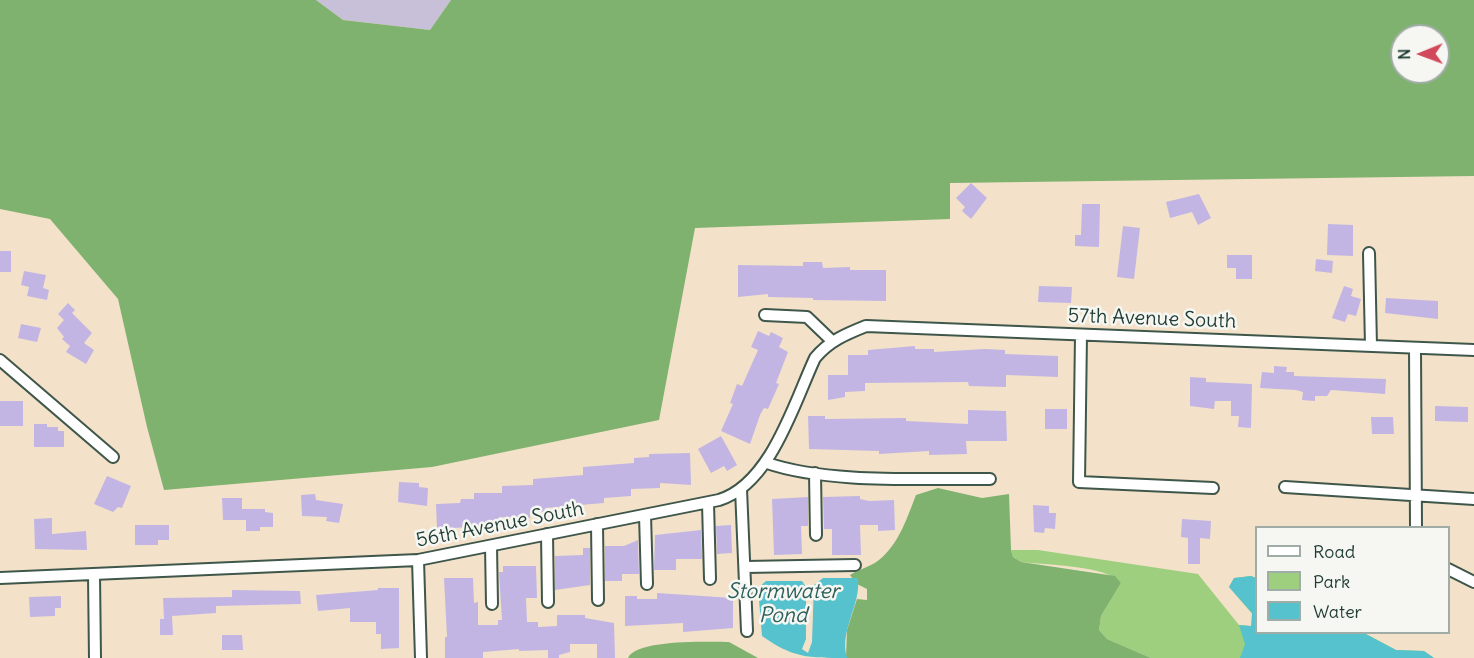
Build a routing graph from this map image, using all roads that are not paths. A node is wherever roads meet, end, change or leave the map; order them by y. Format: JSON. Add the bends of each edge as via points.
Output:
{"nodes":[{"id":1,"x":1369,"y":253,"type":"dead end"},
{"id":2,"x":765,"y":315,"type":"dead end"},
{"id":3,"x":1081,"y":335,"type":"junction"},
{"id":4,"x":832,"y":341,"type":"junction"},
{"id":5,"x":1371,"y":346,"type":"junction"},
{"id":6,"x":1414,"y":348,"type":"junction"},
{"id":7,"x":1474,"y":350,"type":"edge"},
{"id":8,"x":0,"y":360,"type":"edge"},
{"id":9,"x":113,"y":457,"type":"dead end"},
{"id":10,"x":767,"y":463,"type":"junction"},
{"id":11,"x":815,"y":473,"type":"junction"},
{"id":12,"x":990,"y":479,"type":"dead end"},
{"id":13,"x":1285,"y":487,"type":"dead end"},
{"id":14,"x":1213,"y":488,"type":"dead end"},
{"id":15,"x":741,"y":489,"type":"junction"},
{"id":16,"x":1415,"y":495,"type":"junction"},
{"id":17,"x":1474,"y":498,"type":"edge"},
{"id":18,"x":708,"y":503,"type":"junction"},
{"id":19,"x":645,"y":515,"type":"junction"},
{"id":20,"x":597,"y":525,"type":"junction"},
{"id":21,"x":1416,"y":526,"type":"edge"},
{"id":22,"x":547,"y":534,"type":"junction"},
{"id":23,"x":816,"y":535,"type":"dead end"},
{"id":24,"x":491,"y":546,"type":"junction"},
{"id":25,"x":418,"y":560,"type":"junction"},
{"id":26,"x":855,"y":565,"type":"dead end"},
{"id":27,"x":746,"y":567,"type":"junction"},
{"id":28,"x":1450,"y":569,"type":"edge"},
{"id":29,"x":94,"y":575,"type":"junction"},
{"id":30,"x":0,"y":578,"type":"edge"},
{"id":31,"x":710,"y":579,"type":"dead end"},
{"id":32,"x":1474,"y":582,"type":"edge"},
{"id":33,"x":647,"y":584,"type":"dead end"},
{"id":34,"x":598,"y":600,"type":"dead end"},
{"id":35,"x":548,"y":602,"type":"dead end"},
{"id":36,"x":492,"y":604,"type":"dead end"},
{"id":37,"x":747,"y":631,"type":"dead end"},
{"id":38,"x":95,"y":658,"type":"edge"},
{"id":39,"x":421,"y":658,"type":"edge"}],
"edges":[{"from":1,"to":5,"type":"street"},
{"from":2,"to":4,"type":"street","via":[[807,317]]},
{"from":3,"to":4,"type":"street","name":"57th Avenue South","via":[[866,326]]},
{"from":3,"to":5,"type":"street","name":"57th Avenue South"},
{"from":3,"to":14,"type":"street","via":[[1079,482]]},
{"from":4,"to":10,"type":"street","via":[[814,358]]},
{"from":5,"to":6,"type":"street","name":"57th Avenue South"},
{"from":6,"to":7,"type":"street","name":"57th Avenue South"},
{"from":6,"to":16,"type":"street"},
{"from":8,"to":9,"type":"street"},
{"from":10,"to":11,"type":"street","via":[[790,471]]},
{"from":10,"to":15,"type":"street","name":"56th Avenue South"},
{"from":11,"to":12,"type":"street"},
{"from":11,"to":23,"type":"street"},
{"from":13,"to":16,"type":"street"},
{"from":15,"to":18,"type":"street","name":"56th Avenue South","via":[[730,497]]},
{"from":15,"to":27,"type":"street"},
{"from":16,"to":17,"type":"street"},
{"from":16,"to":21,"type":"street"},
{"from":18,"to":19,"type":"street","name":"56th Avenue South"},
{"from":18,"to":31,"type":"street"},
{"from":19,"to":20,"type":"street","name":"56th Avenue South"},
{"from":19,"to":33,"type":"street"},
{"from":20,"to":22,"type":"street","name":"56th Avenue South"},
{"from":20,"to":34,"type":"street"},
{"from":22,"to":24,"type":"street","name":"56th Avenue South"},
{"from":22,"to":35,"type":"street"},
{"from":24,"to":25,"type":"street","name":"56th Avenue South"},
{"from":24,"to":36,"type":"street"},
{"from":25,"to":29,"type":"street","name":"56th Avenue South"},
{"from":25,"to":39,"type":"street"},
{"from":26,"to":27,"type":"street"},
{"from":27,"to":37,"type":"street"},
{"from":28,"to":32,"type":"street"},
{"from":29,"to":30,"type":"street","name":"56th Avenue South"},
{"from":29,"to":38,"type":"street"}]}
